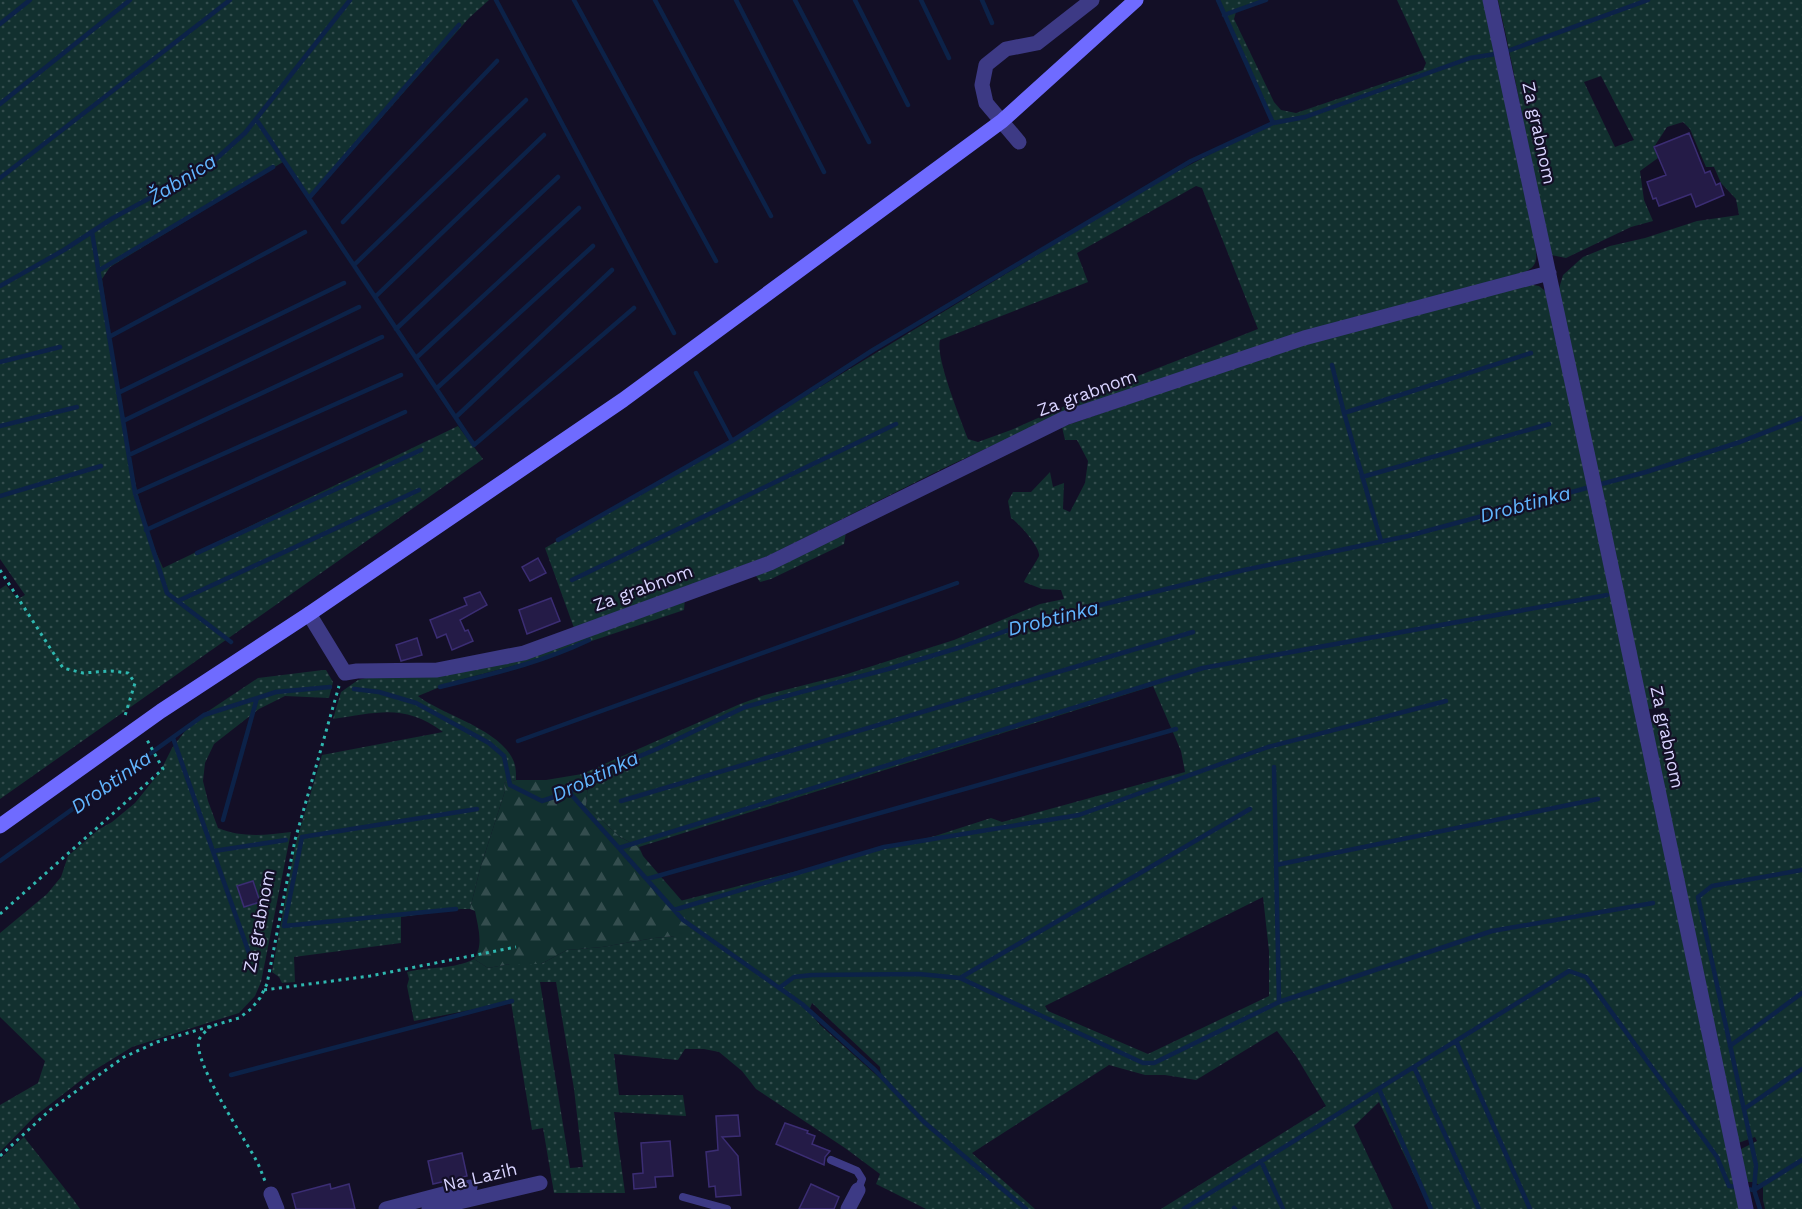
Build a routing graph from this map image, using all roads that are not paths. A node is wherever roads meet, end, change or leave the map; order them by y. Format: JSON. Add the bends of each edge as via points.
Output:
{"nodes":[{"id":1,"x":1092,"y":0,"type":"edge"},
{"id":2,"x":1136,"y":0,"type":"edge"},
{"id":3,"x":1490,"y":0,"type":"edge"},
{"id":4,"x":1002,"y":121,"type":"junction"},
{"id":5,"x":1019,"y":142,"type":"dead end"},
{"id":6,"x":1549,"y":273,"type":"junction"},
{"id":7,"x":309,"y":614,"type":"junction"},
{"id":8,"x":0,"y":826,"type":"edge"},
{"id":9,"x":831,"y":1160,"type":"dead end"},
{"id":10,"x":540,"y":1183,"type":"dead end"},
{"id":11,"x":470,"y":1187,"type":"dead end"},
{"id":12,"x":858,"y":1190,"type":"joint"},
{"id":13,"x":271,"y":1194,"type":"road end"},
{"id":14,"x":683,"y":1197,"type":"dead end"},
{"id":15,"x":1745,"y":1205,"type":"edge"},
{"id":16,"x":276,"y":1209,"type":"edge"},
{"id":17,"x":386,"y":1209,"type":"edge"},
{"id":18,"x":429,"y":1209,"type":"edge"},
{"id":19,"x":727,"y":1209,"type":"edge"},
{"id":20,"x":848,"y":1209,"type":"edge"}],
"edges":[{"from":1,"to":4,"type":"street","via":[[1037,42],[1006,48],[986,65],[982,85],[986,103]]},
{"from":2,"to":4,"type":"main road"},
{"from":3,"to":6,"type":"street","name":"Za grabnom"},
{"from":4,"to":5,"type":"street"},
{"from":4,"to":7,"type":"main road","via":[[622,400]]},
{"from":6,"to":7,"type":"street","name":"Za grabnom","via":[[1305,338],[1065,418],[770,563],[524,653],[436,670],[345,674]]},
{"from":6,"to":15,"type":"street","name":"Za grabnom"},
{"from":7,"to":8,"type":"main road","via":[[161,711]]},
{"from":9,"to":12,"type":"lane","via":[[857,1171],[861,1179]]},
{"from":10,"to":18,"type":"street","name":"Na Lazih"},
{"from":11,"to":17,"type":"street","name":"Na Lazih"},
{"from":12,"to":20,"type":"street"},
{"from":13,"to":16,"type":"street"},
{"from":14,"to":19,"type":"lane"}]}
